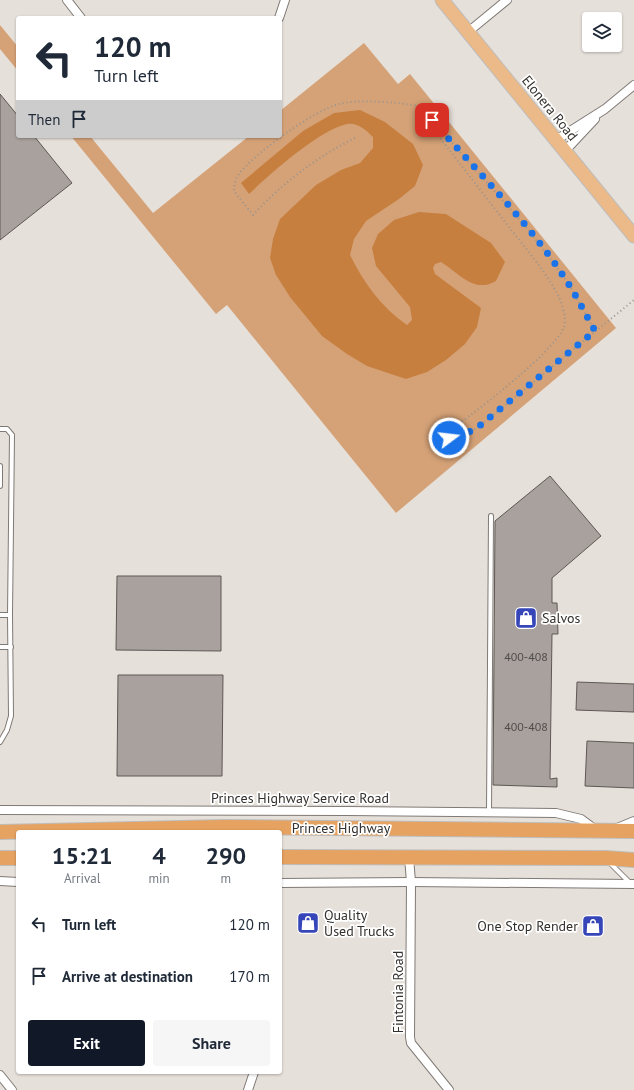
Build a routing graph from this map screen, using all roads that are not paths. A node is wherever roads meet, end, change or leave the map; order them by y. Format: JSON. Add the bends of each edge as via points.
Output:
{"nodes":[{"id":1,"x":67,"y":0,"type":"edge"},
{"id":2,"x":286,"y":0,"type":"edge"},
{"id":3,"x":442,"y":0,"type":"edge"},
{"id":4,"x":507,"y":0,"type":"edge"},
{"id":5,"x":79,"y":16,"type":"edge"},
{"id":6,"x":280,"y":16,"type":"edge"},
{"id":7,"x":468,"y":32,"type":"junction"},
{"id":8,"x":634,"y":85,"type":"edge"},
{"id":9,"x":605,"y":109,"type":"junction"},
{"id":10,"x":556,"y":140,"type":"junction"},
{"id":11,"x":565,"y":151,"type":"junction"},
{"id":12,"x":634,"y":236,"type":"edge"},
{"id":13,"x":0,"y":429,"type":"edge"},
{"id":14,"x":0,"y":466,"type":"edge"},
{"id":15,"x":0,"y":486,"type":"edge"},
{"id":16,"x":491,"y":516,"type":"dead end"},
{"id":17,"x":0,"y":615,"type":"edge"},
{"id":18,"x":10,"y":615,"type":"junction"},
{"id":19,"x":0,"y":647,"type":"edge"},
{"id":20,"x":11,"y":647,"type":"junction"},
{"id":21,"x":0,"y":742,"type":"edge"},
{"id":22,"x":0,"y":810,"type":"edge"},
{"id":23,"x":489,"y":812,"type":"junction"},
{"id":24,"x":634,"y":821,"type":"edge"},
{"id":25,"x":90,"y":830,"type":"edge"},
{"id":26,"x":596,"y":830,"type":"junction"},
{"id":27,"x":611,"y":830,"type":"junction"},
{"id":28,"x":634,"y":831,"type":"edge"},
{"id":29,"x":0,"y":832,"type":"edge"},
{"id":30,"x":16,"y":832,"type":"edge"},
{"id":31,"x":282,"y":857,"type":"edge"},
{"id":32,"x":409,"y":857,"type":"junction"},
{"id":33,"x":0,"y":858,"type":"edge"},
{"id":34,"x":16,"y":858,"type":"edge"},
{"id":35,"x":606,"y":858,"type":"junction"},
{"id":36,"x":634,"y":860,"type":"edge"},
{"id":37,"x":0,"y":881,"type":"edge"},
{"id":38,"x":16,"y":882,"type":"edge"},
{"id":39,"x":411,"y":882,"type":"junction"},
{"id":40,"x":282,"y":883,"type":"edge"},
{"id":41,"x":632,"y":884,"type":"edge"},
{"id":42,"x":253,"y":1074,"type":"edge"},
{"id":43,"x":0,"y":1075,"type":"edge"},
{"id":44,"x":12,"y":1090,"type":"edge"},
{"id":45,"x":248,"y":1090,"type":"edge"},
{"id":46,"x":449,"y":1090,"type":"edge"}],
"edges":[{"from":1,"to":5,"type":"street"},
{"from":2,"to":6,"type":"street"},
{"from":3,"to":7,"type":"main road","name":"Elonera Road"},
{"from":4,"to":7,"type":"street"},
{"from":7,"to":10,"type":"main road","name":"Elonera Road"},
{"from":8,"to":9,"type":"street"},
{"from":9,"to":10,"type":"street"},
{"from":9,"to":11,"type":"street"},
{"from":10,"to":11,"type":"main road","name":"Elonera Road"},
{"from":11,"to":12,"type":"main road","name":"Elonera Road"},
{"from":13,"to":18,"type":"lane","via":[[7,429],[12,435]]},
{"from":14,"to":15,"type":"lane"},
{"from":16,"to":23,"type":"lane"},
{"from":17,"to":18,"type":"lane"},
{"from":18,"to":20,"type":"lane"},
{"from":19,"to":20,"type":"lane"},
{"from":20,"to":21,"type":"lane","via":[[11,716]]},
{"from":22,"to":23,"type":"street","name":"Princes Highway Service Road"},
{"from":23,"to":26,"type":"street","name":"Princes Highway Service Road","via":[[556,813],[581,819]]},
{"from":24,"to":27,"type":"street"},
{"from":25,"to":26,"type":"highway","name":"Princes Highway","via":[[224,827]]},
{"from":26,"to":27,"type":"highway","name":"Princes Highway"},
{"from":27,"to":28,"type":"highway","name":"Princes Highway"},
{"from":29,"to":30,"type":"highway","name":"Princes Highway"},
{"from":31,"to":32,"type":"highway","name":"Princes Highway"},
{"from":32,"to":35,"type":"highway","name":"Princes Highway"},
{"from":32,"to":39,"type":"street","name":"Fintonia Road"},
{"from":33,"to":34,"type":"highway"},
{"from":35,"to":36,"type":"highway","name":"Princes Highway"},
{"from":35,"to":41,"type":"lane"},
{"from":37,"to":38,"type":"street"},
{"from":39,"to":40,"type":"street"},
{"from":39,"to":41,"type":"street"},
{"from":39,"to":46,"type":"street","name":"Fintonia Road","via":[[410,1037],[412,1044]]},
{"from":42,"to":45,"type":"street"},
{"from":43,"to":44,"type":"street"}]}
